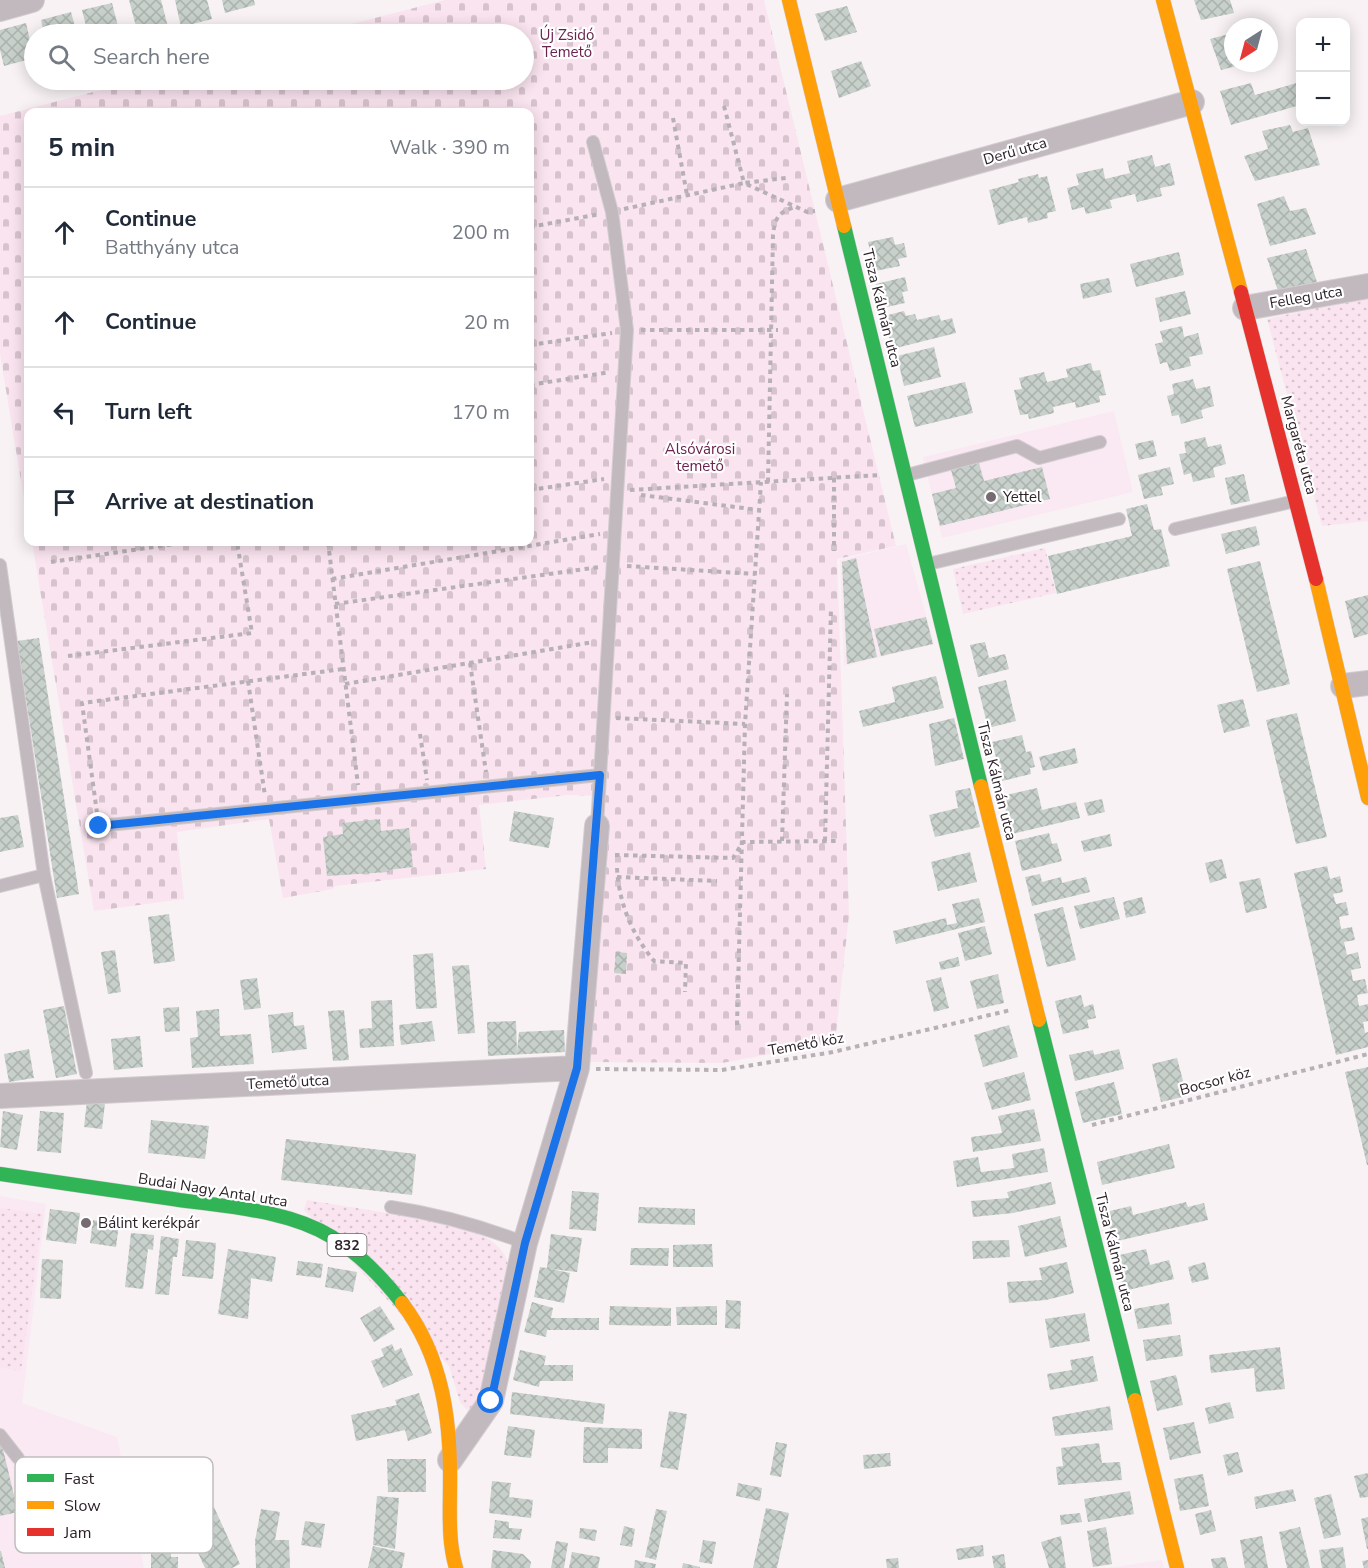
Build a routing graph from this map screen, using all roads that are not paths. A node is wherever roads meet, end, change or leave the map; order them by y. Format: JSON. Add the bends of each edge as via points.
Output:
{"nodes":[{"id":1,"x":32,"y":0,"type":"edge"},
{"id":2,"x":789,"y":0,"type":"edge"},
{"id":3,"x":1163,"y":0,"type":"edge"},
{"id":4,"x":0,"y":9,"type":"edge"},
{"id":5,"x":1192,"y":102,"type":"junction"},
{"id":6,"x":593,"y":142,"type":"dead end"},
{"id":7,"x":839,"y":202,"type":"junction"},
{"id":8,"x":1368,"y":286,"type":"edge"},
{"id":9,"x":1245,"y":308,"type":"junction"},
{"id":10,"x":1100,"y":442,"type":"dead end"},
{"id":11,"x":905,"y":473,"type":"junction"},
{"id":12,"x":1296,"y":500,"type":"junction"},
{"id":13,"x":1119,"y":519,"type":"dead end"},
{"id":14,"x":1175,"y":529,"type":"dead end"},
{"id":15,"x":928,"y":564,"type":"junction"},
{"id":16,"x":0,"y":565,"type":"edge"},
{"id":17,"x":1368,"y":683,"type":"edge"},
{"id":18,"x":1343,"y":686,"type":"junction"},
{"id":19,"x":600,"y":775,"type":"junction"},
{"id":20,"x":1368,"y":798,"type":"edge"},
{"id":21,"x":99,"y":826,"type":"road end"},
{"id":22,"x":597,"y":826,"type":"joint"},
{"id":23,"x":44,"y":875,"type":"junction"},
{"id":24,"x":0,"y":886,"type":"edge"},
{"id":25,"x":577,"y":1068,"type":"junction"},
{"id":26,"x":87,"y":1073,"type":"dead end"},
{"id":27,"x":0,"y":1096,"type":"edge"},
{"id":28,"x":0,"y":1174,"type":"edge"},
{"id":29,"x":391,"y":1207,"type":"dead end"},
{"id":30,"x":525,"y":1243,"type":"junction"},
{"id":31,"x":0,"y":1435,"type":"edge"},
{"id":32,"x":17,"y":1457,"type":"edge"},
{"id":33,"x":450,"y":1460,"type":"junction"},
{"id":34,"x":456,"y":1568,"type":"edge"},
{"id":35,"x":1177,"y":1568,"type":"edge"}],
"edges":[{"from":1,"to":4,"type":"street"},
{"from":2,"to":7,"type":"street","name":"Tisza Kálmán utca"},
{"from":3,"to":5,"type":"street","name":"Margaréta utca"},
{"from":5,"to":7,"type":"street","name":"Derű utca"},
{"from":5,"to":9,"type":"street","name":"Margaréta utca"},
{"from":6,"to":19,"type":"lane","via":[[612,212],[627,330]]},
{"from":7,"to":11,"type":"street","name":"Tisza Kálmán utca"},
{"from":8,"to":9,"type":"street","name":"Felleg utca"},
{"from":9,"to":12,"type":"street","name":"Margaréta utca"},
{"from":10,"to":11,"type":"lane","via":[[1039,458],[1017,446]]},
{"from":11,"to":15,"type":"street","name":"Tisza Kálmán utca"},
{"from":12,"to":14,"type":"lane"},
{"from":12,"to":18,"type":"street","name":"Margaréta utca"},
{"from":13,"to":15,"type":"lane"},
{"from":15,"to":35,"type":"street","name":"Tisza Kálmán utca"},
{"from":16,"to":23,"type":"lane"},
{"from":17,"to":18,"type":"street"},
{"from":18,"to":20,"type":"street","name":"Margaréta utca"},
{"from":19,"to":21,"type":"lane"},
{"from":19,"to":22,"type":"lane"},
{"from":22,"to":25,"type":"street","via":[[605,855]]},
{"from":23,"to":24,"type":"lane"},
{"from":23,"to":26,"type":"lane"},
{"from":25,"to":27,"type":"street","name":"Temető utca"},
{"from":25,"to":30,"type":"street"},
{"from":28,"to":33,"type":"street","name":"Budai Nagy Antal utca","number":"832","via":[[262,1212],[293,1219],[344,1242],[390,1284],[429,1347],[448,1417]]},
{"from":29,"to":30,"type":"lane","via":[[486,1228]]},
{"from":30,"to":33,"type":"street","via":[[491,1401]]},
{"from":31,"to":32,"type":"lane"},
{"from":33,"to":34,"type":"street","name":"Budai Nagy Antal utca","number":"832","via":[[450,1550]]}]}
